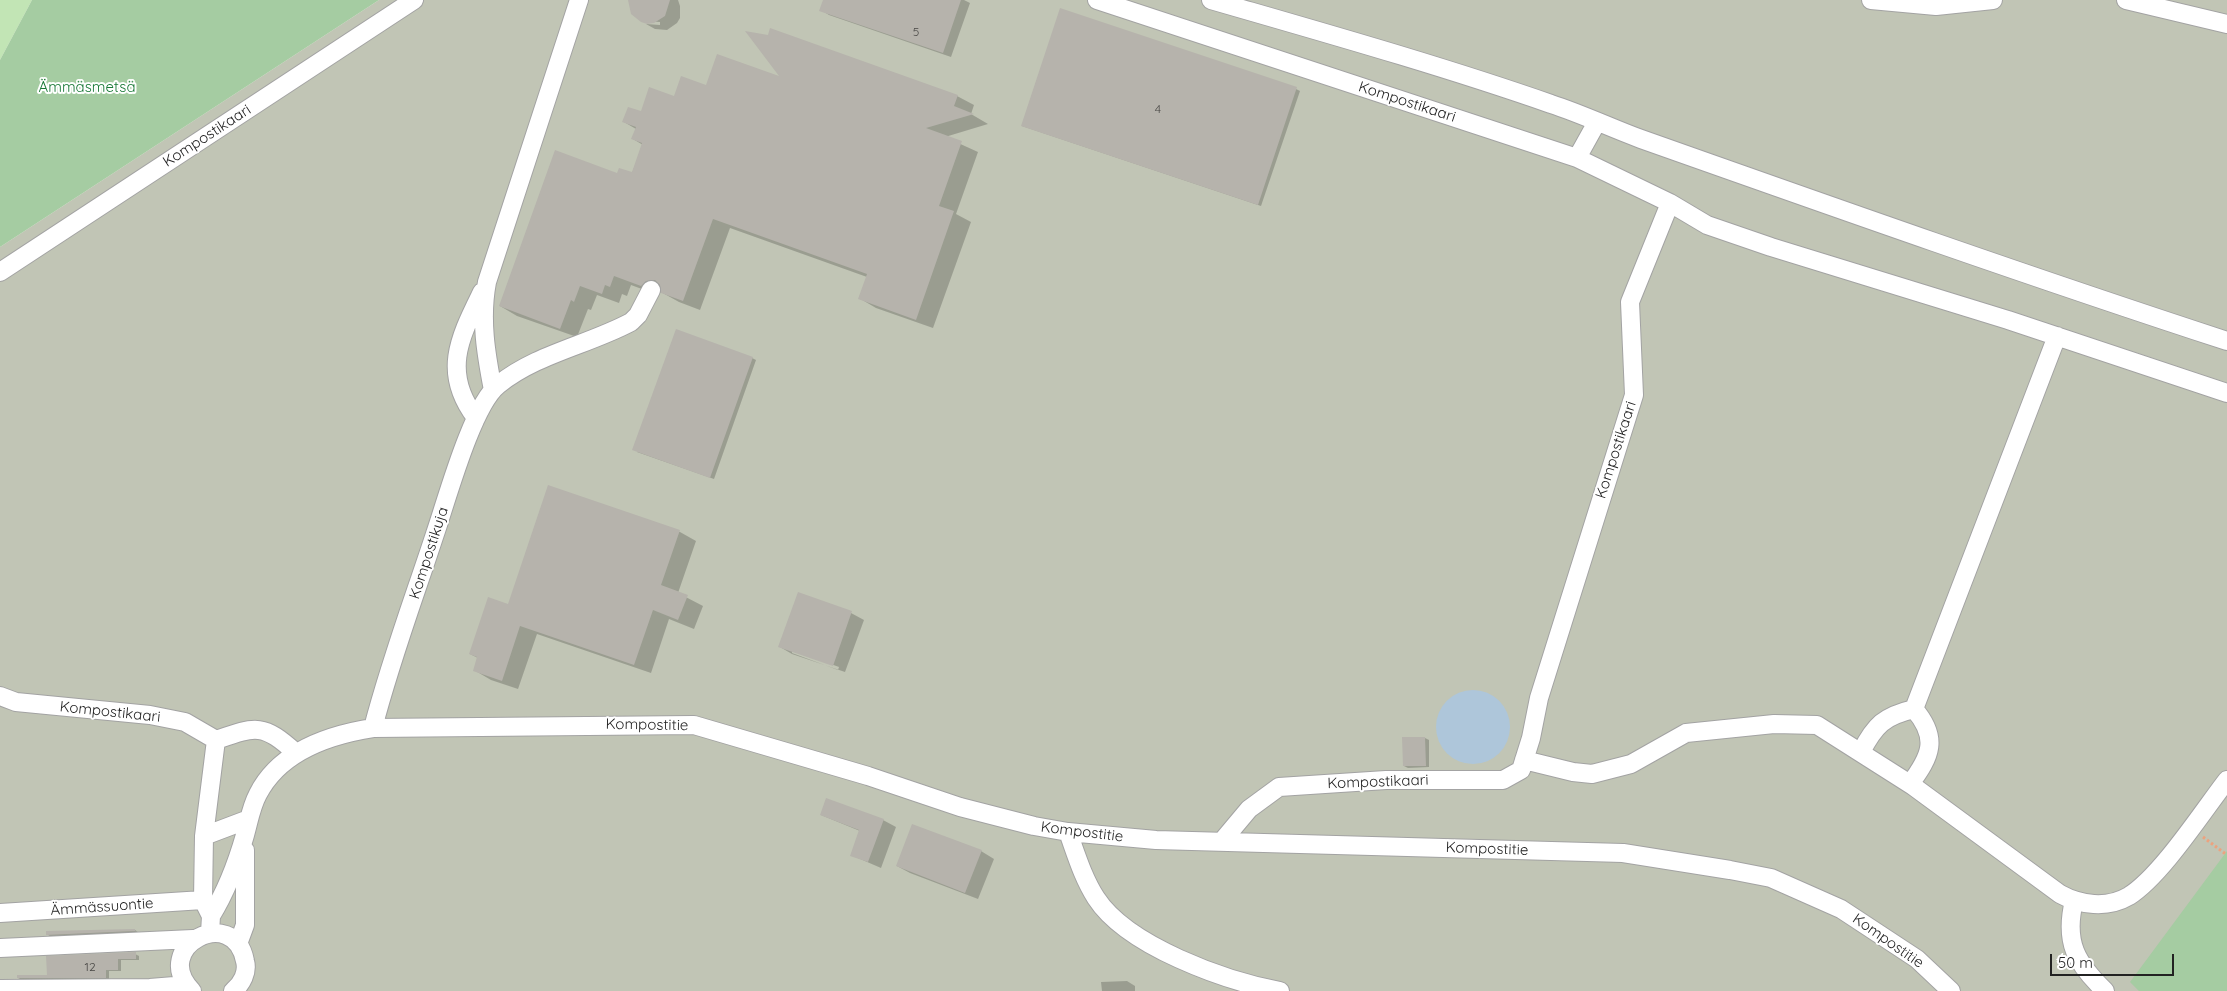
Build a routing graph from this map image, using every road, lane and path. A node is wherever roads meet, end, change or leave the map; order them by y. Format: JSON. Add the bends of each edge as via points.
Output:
{"nodes":[{"id":1,"x":414,"y":0,"type":"edge"},
{"id":2,"x":579,"y":0,"type":"edge"},
{"id":3,"x":1097,"y":0,"type":"edge"},
{"id":4,"x":1211,"y":0,"type":"edge"},
{"id":5,"x":1871,"y":0,"type":"edge"},
{"id":6,"x":1993,"y":0,"type":"edge"},
{"id":7,"x":2126,"y":0,"type":"edge"},
{"id":8,"x":2227,"y":24,"type":"edge"},
{"id":9,"x":1597,"y":122,"type":"junction"},
{"id":10,"x":1577,"y":158,"type":"junction"},
{"id":11,"x":1670,"y":203,"type":"junction"},
{"id":12,"x":0,"y":272,"type":"edge"},
{"id":13,"x":487,"y":282,"type":"junction"},
{"id":14,"x":651,"y":290,"type":"dead end"},
{"id":15,"x":2056,"y":336,"type":"junction"},
{"id":16,"x":2227,"y":341,"type":"edge"},
{"id":17,"x":495,"y":387,"type":"junction"},
{"id":18,"x":2227,"y":393,"type":"edge"},
{"id":19,"x":476,"y":418,"type":"junction"},
{"id":20,"x":0,"y":696,"type":"edge"},
{"id":21,"x":1914,"y":708,"type":"junction"},
{"id":22,"x":373,"y":728,"type":"junction"},
{"id":23,"x":216,"y":740,"type":"junction"},
{"id":24,"x":1861,"y":752,"type":"junction"},
{"id":25,"x":296,"y":753,"type":"junction"},
{"id":26,"x":1524,"y":760,"type":"junction"},
{"id":27,"x":2227,"y":780,"type":"edge"},
{"id":28,"x":1910,"y":784,"type":"junction"},
{"id":29,"x":247,"y":827,"type":"junction"},
{"id":30,"x":2191,"y":828,"type":"junction"},
{"id":31,"x":1068,"y":832,"type":"junction"},
{"id":32,"x":204,"y":836,"type":"junction"},
{"id":33,"x":1224,"y":840,"type":"junction"},
{"id":34,"x":2227,"y":855,"type":"edge"},
{"id":35,"x":2074,"y":902,"type":"junction"},
{"id":36,"x":0,"y":913,"type":"edge"},
{"id":37,"x":208,"y":916,"type":"junction"},
{"id":38,"x":193,"y":939,"type":"junction"},
{"id":39,"x":238,"y":944,"type":"junction"},
{"id":40,"x":0,"y":948,"type":"edge"},
{"id":41,"x":190,"y":988,"type":"edge"},
{"id":42,"x":0,"y":989,"type":"edge"},
{"id":43,"x":237,"y":990,"type":"edge"},
{"id":44,"x":1280,"y":991,"type":"edge"},
{"id":45,"x":1951,"y":991,"type":"edge"},
{"id":46,"x":2105,"y":991,"type":"edge"}],
"edges":[{"from":1,"to":12,"type":"street","name":"Kompostikaari"},
{"from":2,"to":13,"type":"street"},
{"from":3,"to":10,"type":"street","name":"Kompostikaari"},
{"from":4,"to":9,"type":"street","via":[[1442,68],[1554,104]]},
{"from":5,"to":6,"type":"street","via":[[1936,6]]},
{"from":7,"to":8,"type":"street"},
{"from":9,"to":10,"type":"street"},
{"from":9,"to":16,"type":"street","via":[[2071,290]]},
{"from":10,"to":11,"type":"street","name":"Kompostikaari"},
{"from":11,"to":15,"type":"street","via":[[1706,225]]},
{"from":11,"to":26,"type":"street","name":"Kompostikaari","via":[[1630,302],[1634,395],[1539,698]]},
{"from":13,"to":17,"type":"street","via":[[483,302],[484,331]]},
{"from":13,"to":19,"type":"street","via":[[460,338],[456,354],[460,391]]},
{"from":14,"to":17,"type":"street","via":[[631,322],[530,365]]},
{"from":15,"to":18,"type":"street"},
{"from":15,"to":21,"type":"street"},
{"from":17,"to":19,"type":"street","name":"Kompostikuja"},
{"from":19,"to":22,"type":"street","name":"Kompostikuja"},
{"from":20,"to":23,"type":"street","name":"Kompostikaari","via":[[16,702],[150,715],[184,722]]},
{"from":21,"to":24,"type":"street","via":[[1891,715],[1879,723]]},
{"from":21,"to":28,"type":"street","via":[[1931,738],[1930,752]]},
{"from":22,"to":25,"type":"street","name":"Kompostitie","via":[[322,739]]},
{"from":22,"to":31,"type":"street","name":"Kompostitie","via":[[694,724],[960,807]]},
{"from":23,"to":25,"type":"street","via":[[245,730],[263,730],[277,736]]},
{"from":23,"to":32,"type":"street"},
{"from":24,"to":26,"type":"street","via":[[1816,725],[1774,724],[1686,733],[1631,764],[1592,774]]},
{"from":24,"to":28,"type":"street"},
{"from":25,"to":29,"type":"street","name":"Kompostitie","via":[[270,774],[257,795]]},
{"from":26,"to":33,"type":"street","name":"Kompostikaari","via":[[1521,770],[1503,780],[1386,780],[1279,787],[1249,809]]},
{"from":27,"to":30,"type":"street"},
{"from":28,"to":35,"type":"street"},
{"from":29,"to":32,"type":"street"},
{"from":29,"to":37,"type":"street","name":"Kompostitie","via":[[226,892]]},
{"from":29,"to":39,"type":"street","name":"Kompostitie","via":[[245,925]]},
{"from":30,"to":34,"type":"path"},
{"from":30,"to":35,"type":"street","via":[[2148,880],[2128,897],[2110,903]]},
{"from":31,"to":33,"type":"street","name":"Kompostitie","via":[[1156,840]]},
{"from":31,"to":44,"type":"street","via":[[1080,868],[1096,899],[1130,934],[1181,959],[1251,986]]},
{"from":32,"to":37,"type":"street"},
{"from":33,"to":45,"type":"street","name":"Kompostitie","via":[[1623,853],[1771,878],[1841,908],[1917,959]]},
{"from":35,"to":46,"type":"street","via":[[2069,923],[2072,940],[2087,973]]},
{"from":36,"to":37,"type":"street","name":"Ämmässuontie"},
{"from":37,"to":38,"type":"street"},
{"from":37,"to":39,"type":"street","via":[[220,933]]},
{"from":38,"to":40,"type":"street"},
{"from":38,"to":41,"type":"street","via":[[181,961],[181,974]]},
{"from":39,"to":43,"type":"street","via":[[246,966]]},
{"from":41,"to":42,"type":"street"}]}
